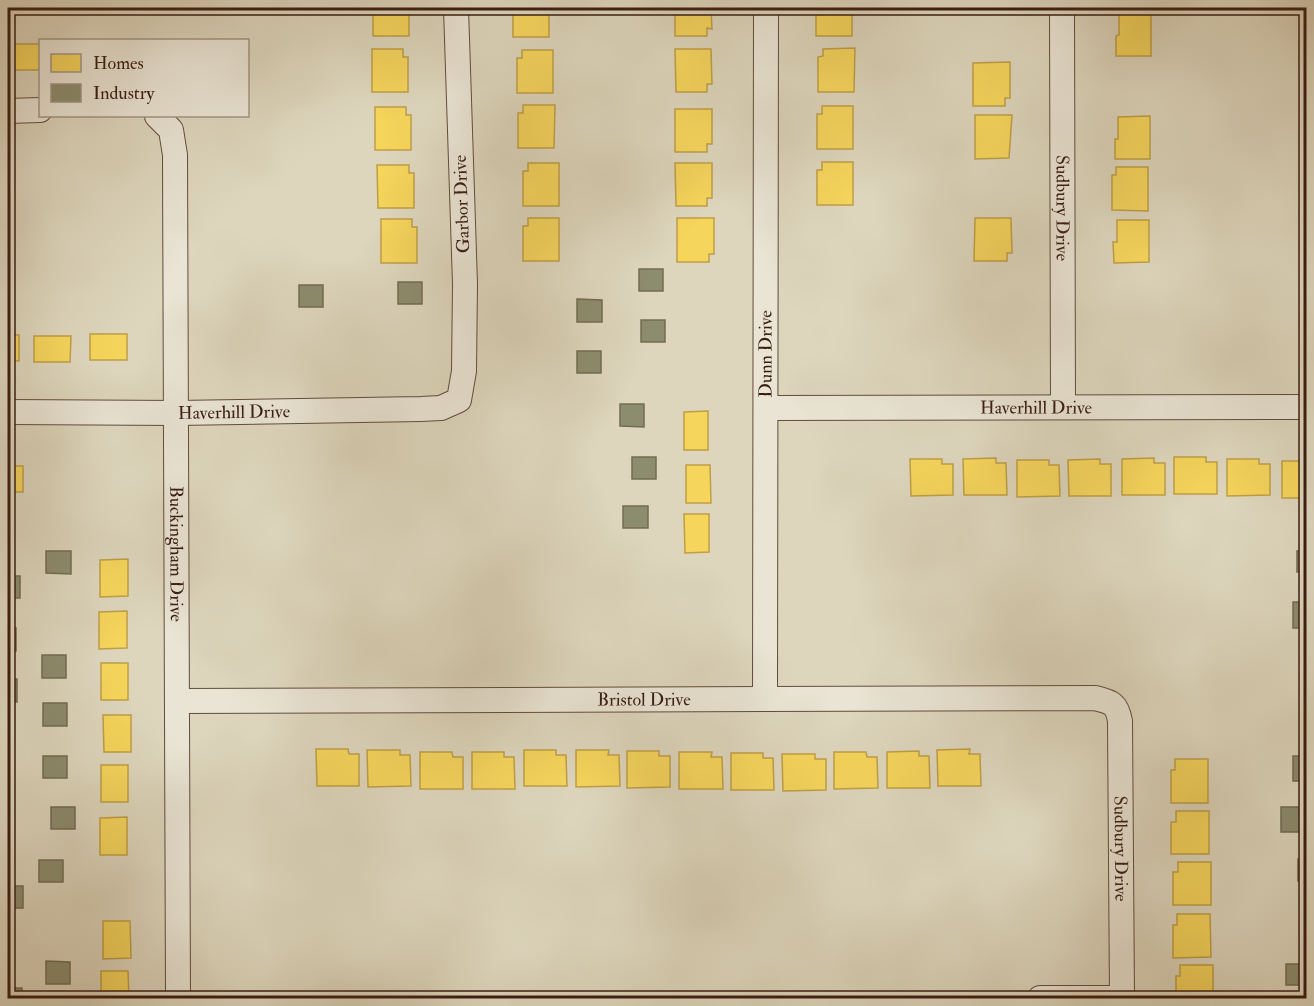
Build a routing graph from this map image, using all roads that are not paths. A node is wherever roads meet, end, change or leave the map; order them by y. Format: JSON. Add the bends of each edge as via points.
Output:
{"nodes":[{"id":1,"x":456,"y":8,"type":"edge"},
{"id":2,"x":766,"y":8,"type":"edge"},
{"id":3,"x":1062,"y":8,"type":"edge"},
{"id":4,"x":39,"y":110,"type":"edge"},
{"id":5,"x":8,"y":111,"type":"edge"},
{"id":6,"x":158,"y":117,"type":"edge"},
{"id":7,"x":459,"y":400,"type":"joint"},
{"id":8,"x":1063,"y":407,"type":"junction"},
{"id":9,"x":1306,"y":407,"type":"edge"},
{"id":10,"x":765,"y":408,"type":"junction"},
{"id":11,"x":8,"y":412,"type":"edge"},
{"id":12,"x":177,"y":412,"type":"junction"},
{"id":13,"x":765,"y":699,"type":"junction"},
{"id":14,"x":178,"y":701,"type":"junction"},
{"id":15,"x":1110,"y":702,"type":"joint"},
{"id":16,"x":178,"y":999,"type":"edge"},
{"id":17,"x":1041,"y":999,"type":"edge"},
{"id":18,"x":1122,"y":999,"type":"edge"}],
"edges":[{"from":1,"to":7,"type":"street","name":"Garbor Drive","via":[[465,284],[464,370]]},
{"from":2,"to":10,"type":"street","name":"Dunn Drive"},
{"from":3,"to":8,"type":"street","name":"Sudbury Drive"},
{"from":4,"to":5,"type":"street"},
{"from":6,"to":12,"type":"street","name":"Buckingham Drive","via":[[171,130],[175,155]]},
{"from":7,"to":12,"type":"street","name":"Haverhill Drive","via":[[441,408]]},
{"from":8,"to":9,"type":"street","name":"Haverhill Drive"},
{"from":8,"to":10,"type":"street","name":"Haverhill Drive"},
{"from":10,"to":13,"type":"street","name":"Dunn Drive"},
{"from":11,"to":12,"type":"street","name":"Haverhill Drive"},
{"from":12,"to":14,"type":"street","name":"Buckingham Drive"},
{"from":13,"to":14,"type":"street","name":"Bristol Drive"},
{"from":13,"to":15,"type":"street","name":"Bristol Drive","via":[[1095,698]]},
{"from":14,"to":16,"type":"street","name":"Buckingham Drive"},
{"from":15,"to":18,"type":"street","name":"Sudbury Drive","via":[[1118,710],[1120,721]]},
{"from":17,"to":18,"type":"street"}]}
